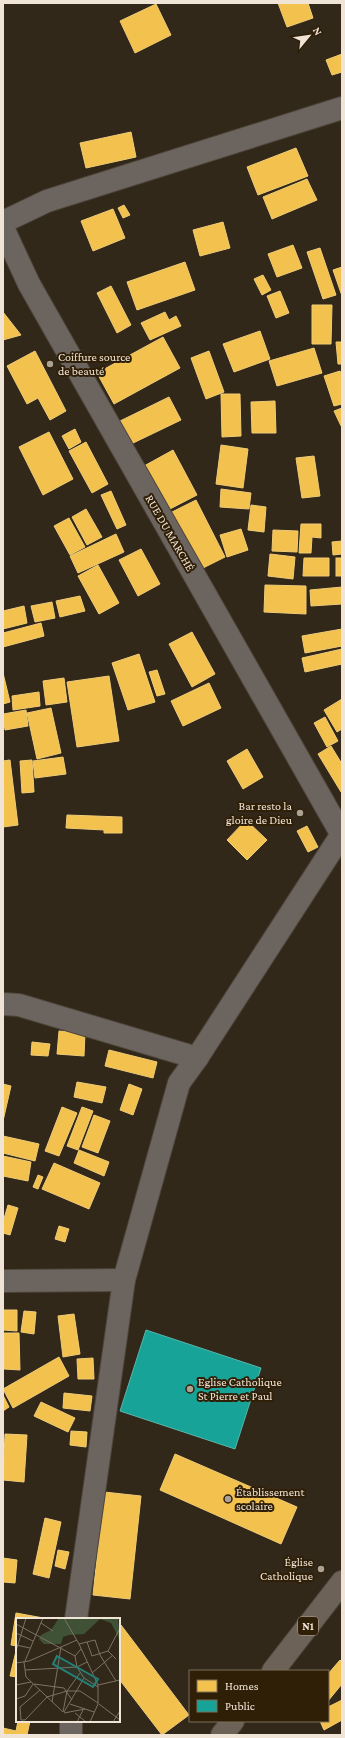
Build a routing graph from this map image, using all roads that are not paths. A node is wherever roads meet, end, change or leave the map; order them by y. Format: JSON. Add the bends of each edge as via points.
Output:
{"nodes":[{"id":1,"x":342,"y":108,"type":"edge"},
{"id":2,"x":3,"y":222,"type":"edge"},
{"id":3,"x":3,"y":228,"type":"edge"},
{"id":4,"x":342,"y":835,"type":"edge"},
{"id":5,"x":3,"y":1004,"type":"edge"},
{"id":6,"x":197,"y":1058,"type":"junction"},
{"id":7,"x":124,"y":1280,"type":"junction"},
{"id":8,"x":3,"y":1281,"type":"edge"},
{"id":9,"x":342,"y":1582,"type":"edge"},
{"id":10,"x":76,"y":1618,"type":"edge"},
{"id":11,"x":274,"y":1670,"type":"edge"},
{"id":12,"x":71,"y":1722,"type":"edge"},
{"id":13,"x":233,"y":1722,"type":"edge"},
{"id":14,"x":71,"y":1735,"type":"edge"},
{"id":15,"x":222,"y":1735,"type":"edge"}],
"edges":[{"from":1,"to":2,"type":"street","via":[[48,201]]},
{"from":3,"to":4,"type":"street","name":"RUE DU MARCHÉ","via":[[29,284]]},
{"from":4,"to":6,"type":"street"},
{"from":5,"to":6,"type":"street","via":[[19,1005]]},
{"from":6,"to":7,"type":"street","via":[[179,1083]]},
{"from":7,"to":8,"type":"street"},
{"from":7,"to":10,"type":"street"},
{"from":9,"to":11,"type":"highway","number":"N1"},
{"from":12,"to":14,"type":"street"},
{"from":13,"to":15,"type":"highway"}]}
